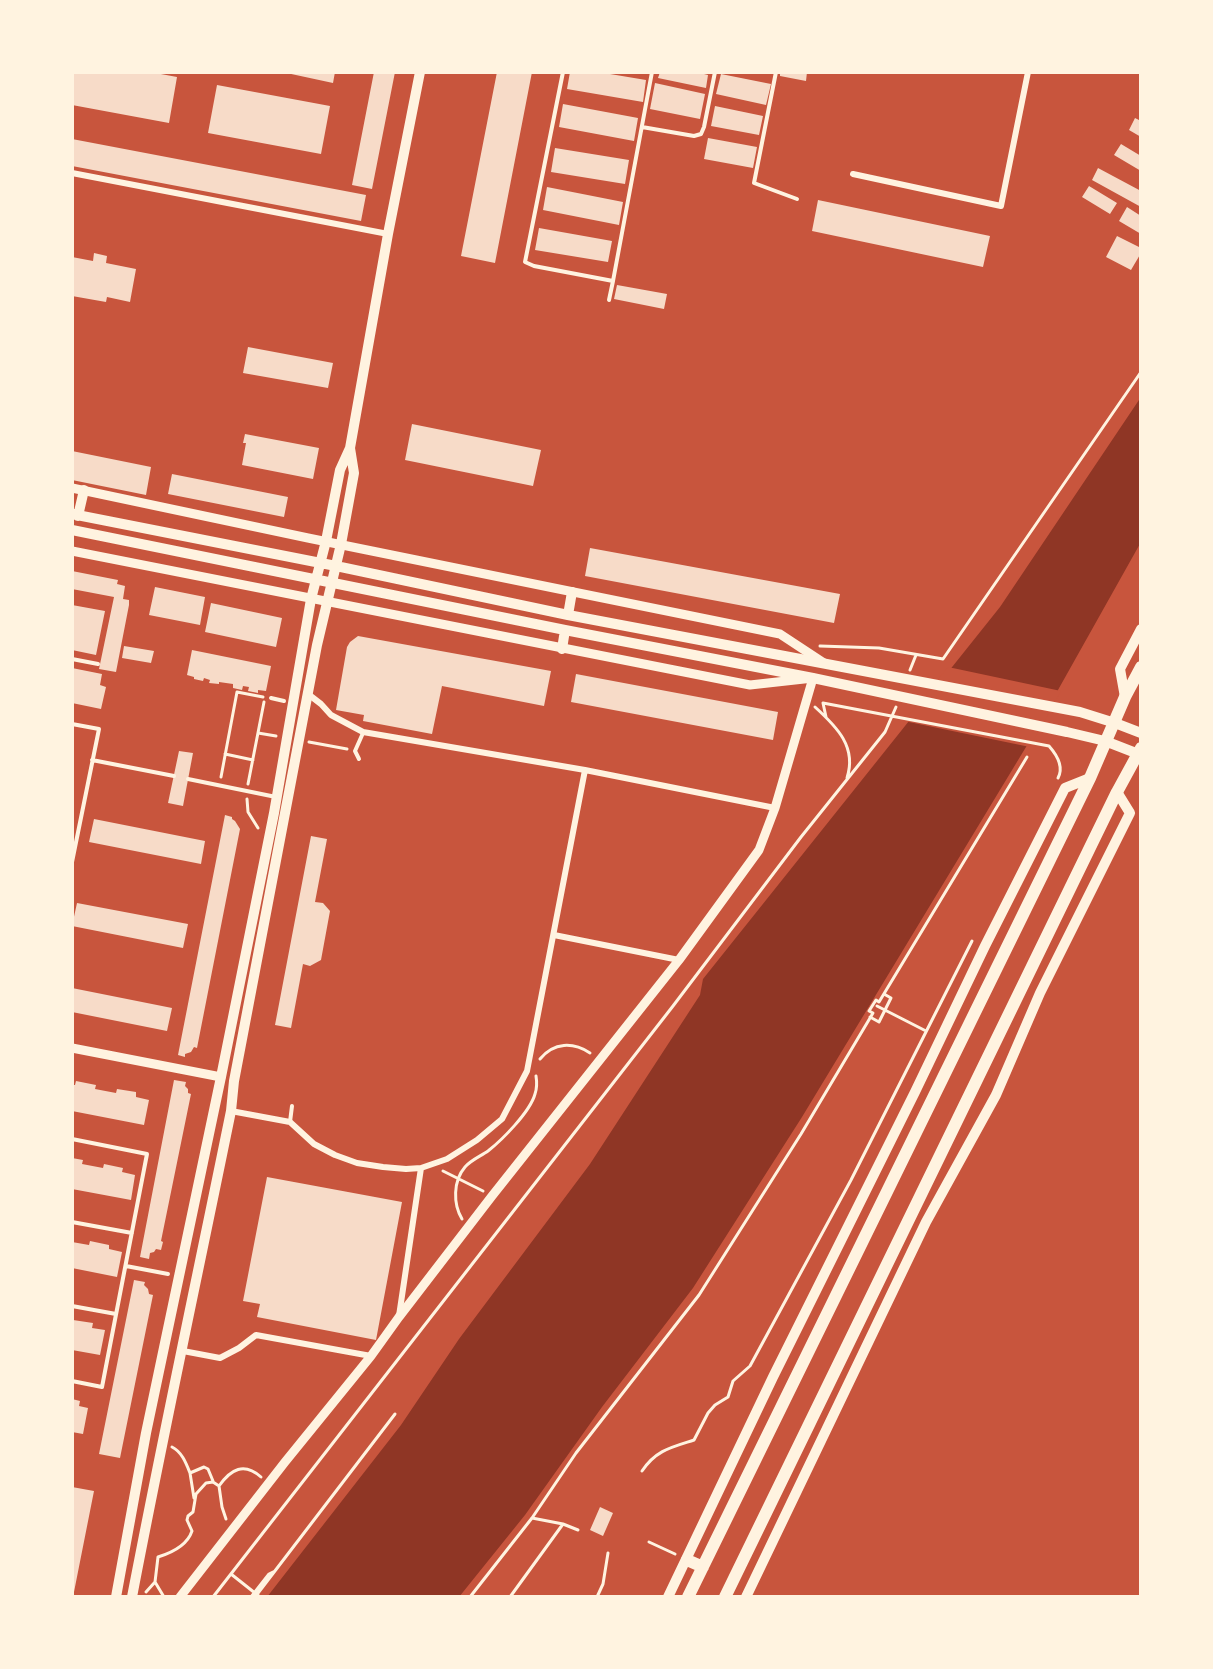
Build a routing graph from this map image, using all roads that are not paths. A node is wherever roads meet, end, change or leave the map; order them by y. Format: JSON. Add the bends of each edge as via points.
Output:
{"nodes":[{"id":1,"x":420,"y":72,"type":"edge"},
{"id":2,"x":563,"y":72,"type":"edge"},
{"id":3,"x":652,"y":72,"type":"edge"},
{"id":4,"x":715,"y":72,"type":"edge"},
{"id":5,"x":776,"y":72,"type":"edge"},
{"id":6,"x":1028,"y":72,"type":"edge"},
{"id":7,"x":642,"y":127,"type":"junction"},
{"id":8,"x":72,"y":173,"type":"edge"},
{"id":9,"x":854,"y":174,"type":"dead end"},
{"id":10,"x":797,"y":199,"type":"dead end"},
{"id":11,"x":388,"y":234,"type":"junction"},
{"id":12,"x":613,"y":281,"type":"junction"},
{"id":13,"x":609,"y":300,"type":"dead end"},
{"id":14,"x":350,"y":448,"type":"junction"},
{"id":15,"x":72,"y":488,"type":"edge"},
{"id":16,"x":84,"y":490,"type":"junction"},
{"id":17,"x":75,"y":515,"type":"edge"},
{"id":18,"x":72,"y":530,"type":"edge"},
{"id":19,"x":326,"y":541,"type":"junction"},
{"id":20,"x":341,"y":544,"type":"junction"},
{"id":21,"x":72,"y":551,"type":"edge"},
{"id":22,"x":320,"y":563,"type":"junction"},
{"id":23,"x":336,"y":566,"type":"junction"},
{"id":24,"x":316,"y":580,"type":"junction"},
{"id":25,"x":331,"y":583,"type":"junction"},
{"id":26,"x":572,"y":592,"type":"junction"},
{"id":27,"x":311,"y":599,"type":"junction"},
{"id":28,"x":326,"y":602,"type":"junction"},
{"id":29,"x":568,"y":615,"type":"junction"},
{"id":30,"x":1141,"y":629,"type":"edge"},
{"id":31,"x":565,"y":630,"type":"junction"},
{"id":32,"x":562,"y":649,"type":"junction"},
{"id":33,"x":72,"y":659,"type":"edge"},
{"id":34,"x":824,"y":663,"type":"junction"},
{"id":35,"x":98,"y":664,"type":"dead end"},
{"id":36,"x":1141,"y":668,"type":"edge"},
{"id":37,"x":813,"y":678,"type":"junction"},
{"id":38,"x":308,"y":694,"type":"junction"},
{"id":39,"x":1125,"y":697,"type":"junction"},
{"id":40,"x":272,"y":698,"type":"road end"},
{"id":41,"x":284,"y":701,"type":"dead end"},
{"id":42,"x":1115,"y":723,"type":"junction"},
{"id":43,"x":72,"y":724,"type":"edge"},
{"id":44,"x":363,"y":732,"type":"junction"},
{"id":45,"x":1141,"y":733,"type":"edge"},
{"id":46,"x":1105,"y":741,"type":"junction"},
{"id":47,"x":1140,"y":753,"type":"edge"},
{"id":48,"x":359,"y":759,"type":"dead end"},
{"id":49,"x":92,"y":760,"type":"junction"},
{"id":50,"x":585,"y":770,"type":"junction"},
{"id":51,"x":174,"y":776,"type":"dead end"},
{"id":52,"x":1090,"y":778,"type":"junction"},
{"id":53,"x":189,"y":779,"type":"dead end"},
{"id":54,"x":1117,"y":792,"type":"junction"},
{"id":55,"x":277,"y":797,"type":"junction"},
{"id":56,"x":775,"y":808,"type":"junction"},
{"id":57,"x":73,"y":853,"type":"edge"},
{"id":58,"x":72,"y":862,"type":"edge"},
{"id":59,"x":554,"y":935,"type":"junction"},
{"id":60,"x":679,"y":960,"type":"junction"},
{"id":61,"x":72,"y":1048,"type":"edge"},
{"id":62,"x":221,"y":1077,"type":"junction"},
{"id":63,"x":292,"y":1106,"type":"dead end"},
{"id":64,"x":231,"y":1111,"type":"junction"},
{"id":65,"x":290,"y":1122,"type":"junction"},
{"id":66,"x":72,"y":1139,"type":"edge"},
{"id":67,"x":421,"y":1168,"type":"junction"},
{"id":68,"x":72,"y":1222,"type":"edge"},
{"id":69,"x":132,"y":1233,"type":"junction"},
{"id":70,"x":126,"y":1266,"type":"junction"},
{"id":71,"x":168,"y":1274,"type":"dead end"},
{"id":72,"x":72,"y":1306,"type":"edge"},
{"id":73,"x":116,"y":1314,"type":"junction"},
{"id":74,"x":399,"y":1317,"type":"junction"},
{"id":75,"x":183,"y":1351,"type":"junction"},
{"id":76,"x":371,"y":1356,"type":"junction"},
{"id":77,"x":72,"y":1381,"type":"edge"},
{"id":78,"x":681,"y":1557,"type":"junction"},
{"id":79,"x":703,"y":1567,"type":"junction"},
{"id":80,"x":116,"y":1597,"type":"edge"},
{"id":81,"x":132,"y":1597,"type":"edge"},
{"id":82,"x":180,"y":1597,"type":"edge"},
{"id":83,"x":668,"y":1597,"type":"edge"},
{"id":84,"x":688,"y":1597,"type":"edge"},
{"id":85,"x":725,"y":1597,"type":"edge"},
{"id":86,"x":746,"y":1597,"type":"edge"}],
"edges":[{"from":1,"to":11,"type":"main road"},
{"from":2,"to":12,"type":"lane","via":[[525,262]]},
{"from":3,"to":7,"type":"lane"},
{"from":4,"to":7,"type":"lane","via":[[701,134]]},
{"from":5,"to":10,"type":"lane","via":[[754,183]]},
{"from":6,"to":9,"type":"street","via":[[1001,206]]},
{"from":7,"to":12,"type":"lane"},
{"from":8,"to":11,"type":"street"},
{"from":11,"to":14,"type":"main road"},
{"from":12,"to":13,"type":"lane"},
{"from":14,"to":19,"type":"main road","via":[[340,470]]},
{"from":14,"to":20,"type":"main road","via":[[354,473]]},
{"from":15,"to":16,"type":"street"},
{"from":16,"to":17,"type":"main road"},
{"from":16,"to":19,"type":"street"},
{"from":17,"to":22,"type":"main road"},
{"from":18,"to":24,"type":"main road"},
{"from":19,"to":20,"type":"street"},
{"from":19,"to":22,"type":"main road"},
{"from":20,"to":23,"type":"main road"},
{"from":20,"to":26,"type":"street"},
{"from":21,"to":27,"type":"street"},
{"from":22,"to":23,"type":"main road"},
{"from":22,"to":24,"type":"main road"},
{"from":23,"to":25,"type":"main road"},
{"from":23,"to":29,"type":"main road"},
{"from":24,"to":25,"type":"main road"},
{"from":24,"to":27,"type":"main road"},
{"from":25,"to":28,"type":"main road"},
{"from":25,"to":31,"type":"main road"},
{"from":26,"to":29,"type":"main road"},
{"from":26,"to":34,"type":"street","via":[[780,634]]},
{"from":27,"to":28,"type":"street"},
{"from":27,"to":55,"type":"main road"},
{"from":28,"to":32,"type":"street"},
{"from":28,"to":38,"type":"main road"},
{"from":29,"to":34,"type":"main road"},
{"from":30,"to":39,"type":"main road","via":[[1120,669]]},
{"from":31,"to":32,"type":"main road"},
{"from":31,"to":37,"type":"main road"},
{"from":32,"to":37,"type":"street","via":[[750,685]]},
{"from":33,"to":35,"type":"lane"},
{"from":34,"to":42,"type":"main road","via":[[1080,712]]},
{"from":36,"to":39,"type":"highway"},
{"from":37,"to":46,"type":"main road"},
{"from":37,"to":56,"type":"street"},
{"from":38,"to":44,"type":"street","via":[[331,715]]},
{"from":38,"to":64,"type":"main road"},
{"from":39,"to":42,"type":"highway"},
{"from":40,"to":41,"type":"lane"},
{"from":42,"to":45,"type":"main road"},
{"from":42,"to":46,"type":"highway"},
{"from":43,"to":49,"type":"lane","via":[[99,729]]},
{"from":44,"to":48,"type":"lane","via":[[355,751]]},
{"from":44,"to":50,"type":"street"},
{"from":46,"to":47,"type":"main road"},
{"from":46,"to":52,"type":"highway"},
{"from":47,"to":54,"type":"highway"},
{"from":49,"to":51,"type":"lane"},
{"from":49,"to":57,"type":"lane"},
{"from":50,"to":56,"type":"street"},
{"from":50,"to":59,"type":"street"},
{"from":52,"to":78,"type":"main road","via":[[1065,788]]},
{"from":52,"to":79,"type":"highway"},
{"from":53,"to":55,"type":"lane"},
{"from":54,"to":85,"type":"highway"},
{"from":54,"to":86,"type":"main road","via":[[1130,813],[1040,993],[996,1095],[926,1222]]},
{"from":55,"to":62,"type":"main road"},
{"from":56,"to":60,"type":"street","via":[[759,850]]},
{"from":57,"to":58,"type":"lane"},
{"from":59,"to":60,"type":"street"},
{"from":59,"to":67,"type":"street","via":[[527,1071],[502,1119],[457,1153]]},
{"from":60,"to":74,"type":"street"},
{"from":61,"to":62,"type":"street"},
{"from":62,"to":80,"type":"main road","via":[[146,1433]]},
{"from":63,"to":65,"type":"lane"},
{"from":64,"to":65,"type":"street"},
{"from":64,"to":75,"type":"main road"},
{"from":65,"to":67,"type":"street","via":[[314,1144],[357,1163]]},
{"from":66,"to":69,"type":"lane","via":[[147,1154]]},
{"from":67,"to":74,"type":"street"},
{"from":68,"to":69,"type":"lane"},
{"from":69,"to":70,"type":"lane"},
{"from":70,"to":71,"type":"lane"},
{"from":70,"to":73,"type":"lane"},
{"from":72,"to":73,"type":"lane"},
{"from":73,"to":77,"type":"lane","via":[[102,1387]]},
{"from":74,"to":76,"type":"street"},
{"from":75,"to":76,"type":"street","via":[[220,1358],[256,1335]]},
{"from":75,"to":81,"type":"main road"},
{"from":76,"to":82,"type":"street"},
{"from":78,"to":79,"type":"highway"},
{"from":78,"to":83,"type":"main road"},
{"from":79,"to":84,"type":"highway"}]}
